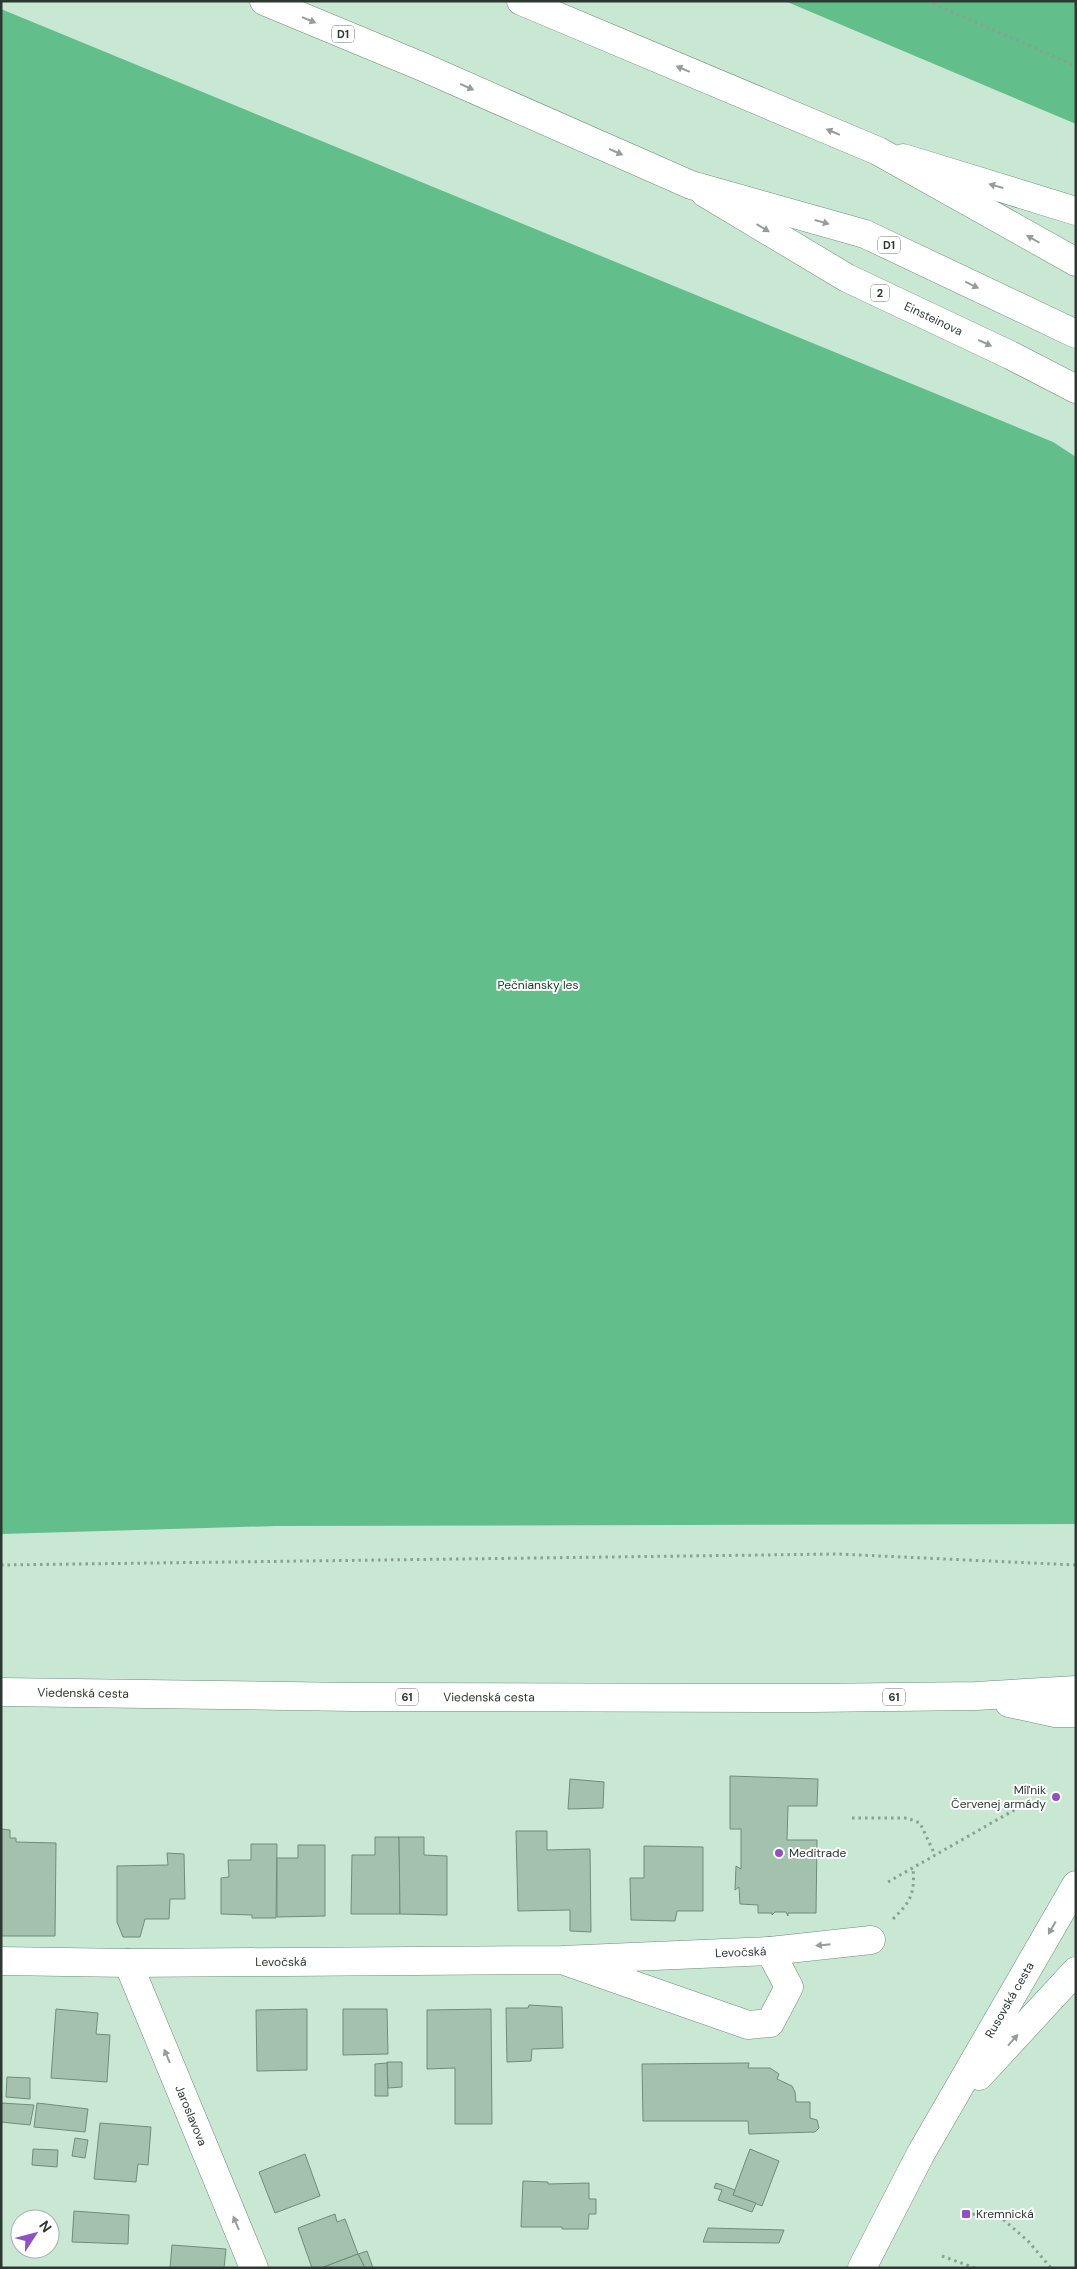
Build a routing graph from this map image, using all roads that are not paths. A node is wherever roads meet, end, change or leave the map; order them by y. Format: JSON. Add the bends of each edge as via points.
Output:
{"nodes":[{"id":1,"x":264,"y":1,"type":"edge"},
{"id":2,"x":521,"y":1,"type":"edge"},
{"id":3,"x":878,"y":151,"type":"junction"},
{"id":4,"x":691,"y":185,"type":"junction"},
{"id":5,"x":1076,"y":210,"type":"edge"},
{"id":6,"x":1076,"y":262,"type":"edge"},
{"id":7,"x":1076,"y":334,"type":"edge"},
{"id":8,"x":1076,"y":389,"type":"edge"},
{"id":9,"x":1076,"y":1690,"type":"edge"},
{"id":10,"x":1,"y":1692,"type":"edge"},
{"id":11,"x":976,"y":1696,"type":"junction"},
{"id":12,"x":1069,"y":1717,"type":"edge"},
{"id":13,"x":1076,"y":1885,"type":"edge"},
{"id":14,"x":871,"y":1940,"type":"dead end"},
{"id":15,"x":770,"y":1951,"type":"junction"},
{"id":16,"x":562,"y":1960,"type":"junction"},
{"id":17,"x":1,"y":1961,"type":"edge"},
{"id":18,"x":128,"y":1963,"type":"junction"},
{"id":19,"x":1076,"y":1971,"type":"edge"},
{"id":20,"x":945,"y":2114,"type":"junction"},
{"id":21,"x":254,"y":2268,"type":"edge"},
{"id":22,"x":862,"y":2268,"type":"edge"}],
"edges":[{"from":1,"to":4,"type":"main road","number":"D1","one_way":true},
{"from":3,"to":2,"type":"main road","one_way":true},
{"from":5,"to":3,"type":"main road","one_way":true},
{"from":6,"to":3,"type":"main road","one_way":true},
{"from":4,"to":7,"type":"main road","number":"D1","one_way":true,"via":[[865,234]]},
{"from":4,"to":8,"type":"main road","name":"Einsteinova","number":"2","one_way":true,"via":[[847,278]]},
{"from":9,"to":11,"type":"main road","name":"Viedenská cesta","number":"61"},
{"from":10,"to":11,"type":"main road","name":"Viedenská cesta","number":"61","via":[[353,1697]]},
{"from":11,"to":12,"type":"main road","name":"Viedenská cesta","number":"61"},
{"from":13,"to":20,"type":"main road","name":"Rusovská cesta","one_way":true},
{"from":14,"to":15,"type":"main road","one_way":true},
{"from":15,"to":16,"type":"main road","name":"Levočská"},
{"from":15,"to":16,"type":"main road","name":"Levočská","via":[[789,1987],[770,2023],[748,2025]]},
{"from":16,"to":18,"type":"main road","name":"Levočská"},
{"from":17,"to":18,"type":"main road","name":"Levočská"},
{"from":21,"to":18,"type":"main road","name":"Jaroslavova","one_way":true},
{"from":20,"to":19,"type":"main road","name":"Rusovská cesta","one_way":true},
{"from":20,"to":22,"type":"main road","name":"Rusovská cesta","via":[[886,2218]]}]}
